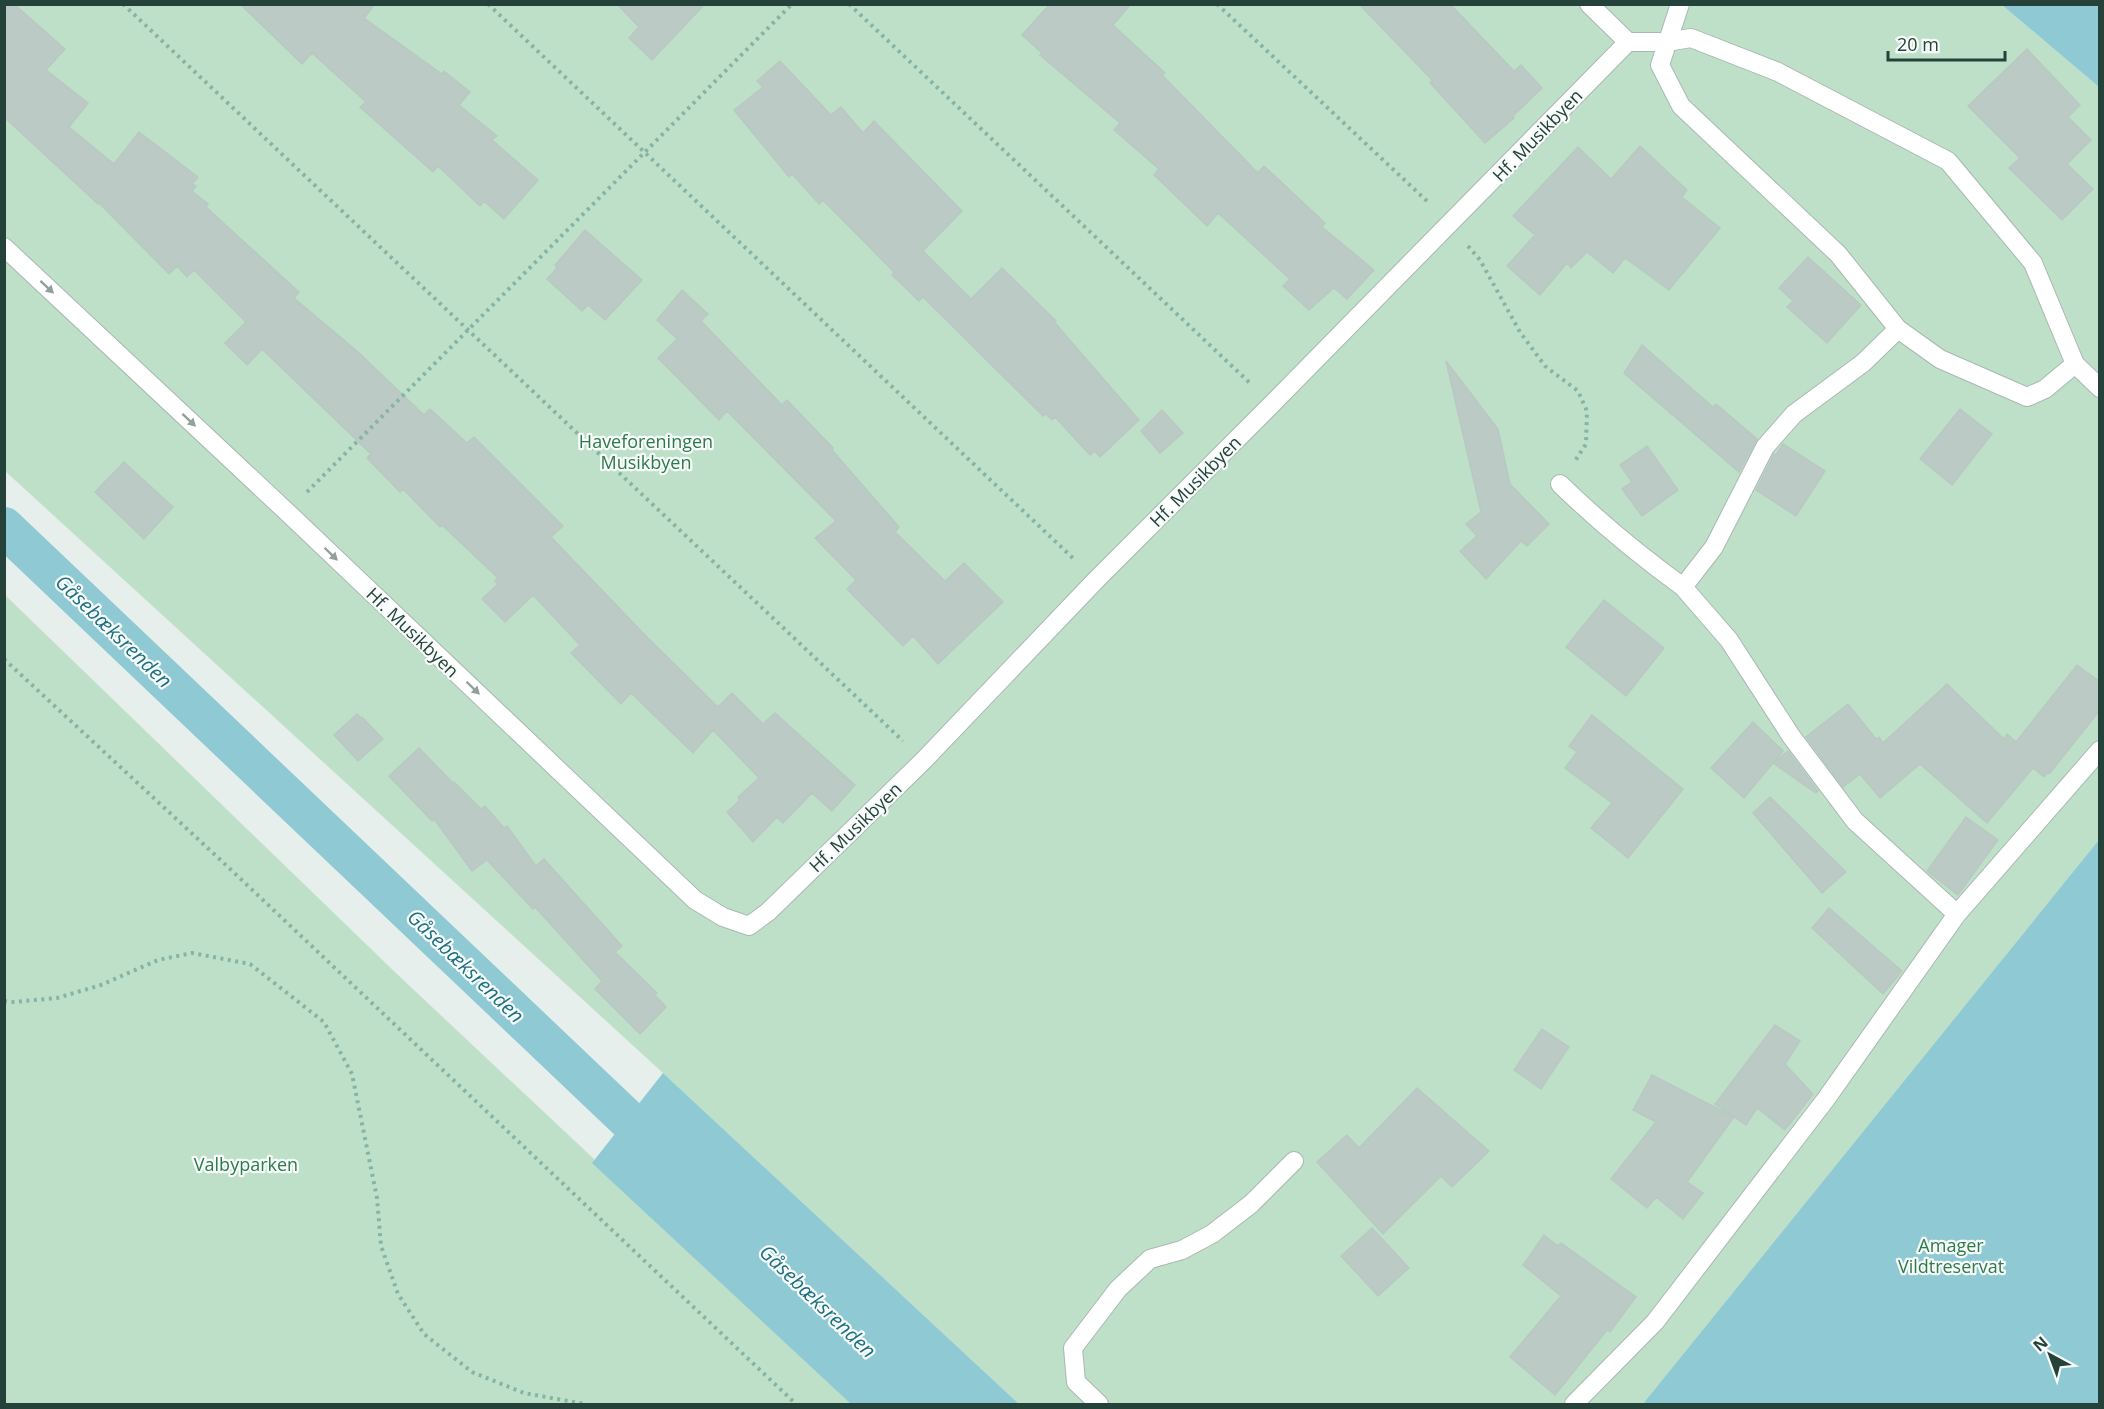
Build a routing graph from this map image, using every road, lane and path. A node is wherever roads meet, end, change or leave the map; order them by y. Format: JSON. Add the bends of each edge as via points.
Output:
{"nodes":[{"id":1,"x":123,"y":4,"type":"edge"},
{"id":2,"x":488,"y":4,"type":"edge"},
{"id":3,"x":792,"y":4,"type":"edge"},
{"id":4,"x":849,"y":4,"type":"edge"},
{"id":5,"x":1217,"y":4,"type":"edge"},
{"id":6,"x":1589,"y":4,"type":"edge"},
{"id":7,"x":1680,"y":4,"type":"edge"},
{"id":8,"x":1628,"y":42,"type":"junction"},
{"id":9,"x":1667,"y":42,"type":"junction"},
{"id":10,"x":644,"y":152,"type":"junction"},
{"id":11,"x":1450,"y":224,"type":"junction"},
{"id":12,"x":4,"y":247,"type":"edge"},
{"id":13,"x":1898,"y":329,"type":"junction"},
{"id":14,"x":468,"y":330,"type":"junction"},
{"id":15,"x":2075,"y":364,"type":"junction"},
{"id":16,"x":2100,"y":388,"type":"edge"},
{"id":17,"x":1272,"y":404,"type":"junction"},
{"id":18,"x":1560,"y":484,"type":"joint"},
{"id":19,"x":287,"y":512,"type":"junction"},
{"id":20,"x":1096,"y":580,"type":"junction"},
{"id":21,"x":1683,"y":587,"type":"junction"},
{"id":22,"x":4,"y":659,"type":"edge"},
{"id":23,"x":2100,"y":750,"type":"edge"},
{"id":24,"x":924,"y":760,"type":"junction"},
{"id":25,"x":1957,"y":914,"type":"junction"},
{"id":26,"x":4,"y":1001,"type":"edge"},
{"id":27,"x":1294,"y":1161,"type":"dead end"},
{"id":28,"x":585,"y":1404,"type":"edge"},
{"id":29,"x":795,"y":1404,"type":"edge"},
{"id":30,"x":1099,"y":1404,"type":"edge"},
{"id":31,"x":1574,"y":1404,"type":"edge"}],
"edges":[{"from":1,"to":14,"type":"path"},
{"from":2,"to":10,"type":"path"},
{"from":3,"to":10,"type":"path"},
{"from":4,"to":17,"type":"path"},
{"from":5,"to":11,"type":"path"},
{"from":6,"to":8,"type":"street"},
{"from":7,"to":9,"type":"street"},
{"from":8,"to":9,"type":"street"},
{"from":8,"to":11,"type":"street","name":"Hf. Musikbyen"},
{"from":9,"to":13,"type":"street","via":[[1660,65],[1681,106],[1838,254]]},
{"from":9,"to":15,"type":"street","via":[[1691,38],[1778,72],[1948,161],[2033,262]]},
{"from":10,"to":14,"type":"path"},
{"from":10,"to":20,"type":"path"},
{"from":11,"to":17,"type":"street","name":"Hf. Musikbyen"},
{"from":11,"to":18,"type":"path","via":[[1480,260],[1520,332],[1545,366],[1578,391],[1587,411],[1586,444]]},
{"from":12,"to":19,"type":"street","name":"Hf. Musikbyen","one_way":true},
{"from":13,"to":15,"type":"street","via":[[1940,359],[2027,397],[2045,389]]},
{"from":13,"to":21,"type":"street","via":[[1863,363],[1794,414],[1765,447],[1714,547]]},
{"from":14,"to":19,"type":"path"},
{"from":14,"to":24,"type":"path"},
{"from":15,"to":16,"type":"street"},
{"from":17,"to":20,"type":"street","name":"Hf. Musikbyen"},
{"from":18,"to":21,"type":"street","via":[[1642,558]]},
{"from":19,"to":24,"type":"street","name":"Hf. Musikbyen","one_way":true,"via":[[695,900],[723,917],[748,926],[768,912]]},
{"from":20,"to":24,"type":"street","name":"Hf. Musikbyen"},
{"from":21,"to":25,"type":"street","via":[[1729,640],[1791,736],[1856,821]]},
{"from":22,"to":29,"type":"path"},
{"from":23,"to":25,"type":"street"},
{"from":25,"to":31,"type":"street","via":[[1826,1098],[1655,1322]]},
{"from":26,"to":28,"type":"path","via":[[57,998],[101,985],[158,960],[192,953],[250,964],[324,1022],[352,1074],[377,1198],[381,1246],[398,1294],[424,1334],[472,1371],[525,1393]]},
{"from":27,"to":30,"type":"street","via":[[1251,1204],[1212,1234],[1182,1250],[1150,1260],[1118,1289],[1073,1347],[1076,1382]]}]}
